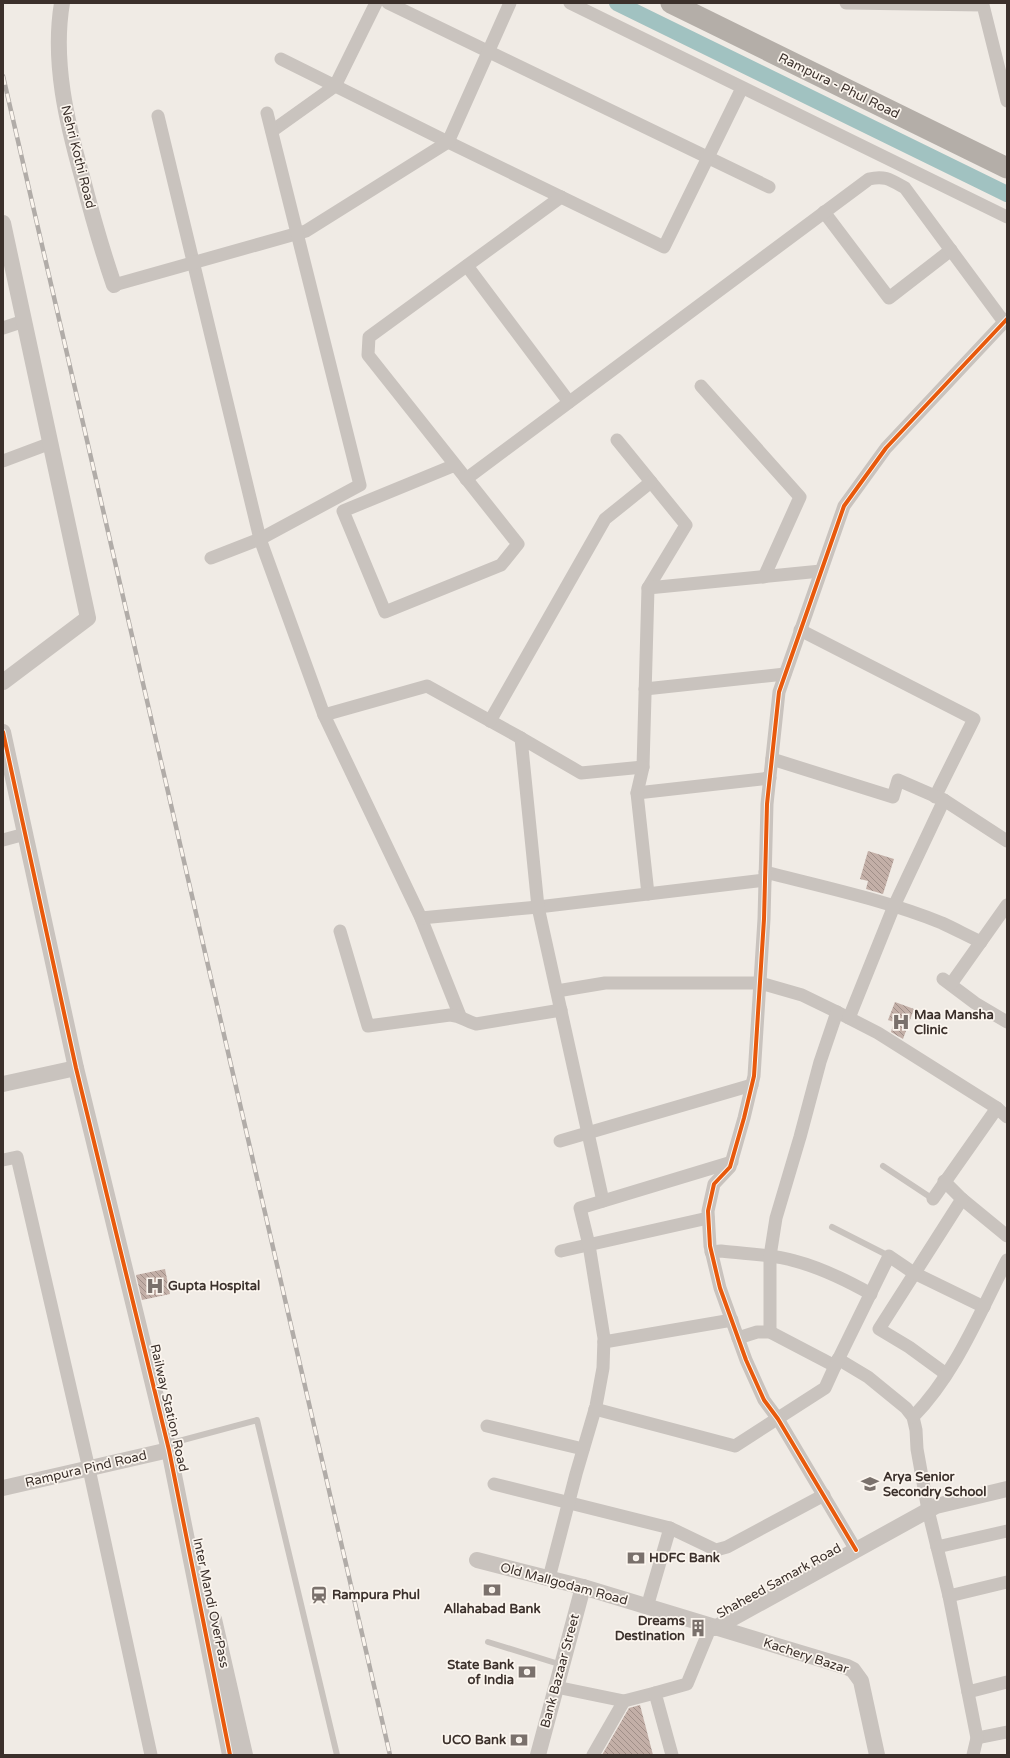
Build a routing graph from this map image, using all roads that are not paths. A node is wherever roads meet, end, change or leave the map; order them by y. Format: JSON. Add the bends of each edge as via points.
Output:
{"nodes":[{"id":1,"x":62,"y":3,"type":"edge"},
{"id":2,"x":376,"y":3,"type":"edge"},
{"id":3,"x":388,"y":3,"type":"edge"},
{"id":4,"x":510,"y":3,"type":"edge"},
{"id":5,"x":570,"y":3,"type":"edge"},
{"id":6,"x":671,"y":3,"type":"edge"},
{"id":7,"x":846,"y":3,"type":"edge"},
{"id":8,"x":488,"y":51,"type":"junction"},
{"id":9,"x":281,"y":59,"type":"dead end"},
{"id":10,"x":335,"y":86,"type":"junction"},
{"id":11,"x":742,"y":88,"type":"junction"},
{"id":12,"x":1007,"y":101,"type":"edge"},
{"id":13,"x":267,"y":113,"type":"dead end"},
{"id":14,"x":158,"y":116,"type":"dead end"},
{"id":15,"x":272,"y":131,"type":"junction"},
{"id":16,"x":448,"y":142,"type":"junction"},
{"id":17,"x":708,"y":158,"type":"junction"},
{"id":18,"x":1007,"y":168,"type":"edge"},
{"id":19,"x":770,"y":187,"type":"dead end"},
{"id":20,"x":561,"y":197,"type":"junction"},
{"id":21,"x":824,"y":212,"type":"junction"},
{"id":22,"x":1007,"y":217,"type":"edge"},
{"id":23,"x":3,"y":223,"type":"edge"},
{"id":24,"x":297,"y":234,"type":"junction"},
{"id":25,"x":951,"y":250,"type":"junction"},
{"id":26,"x":193,"y":262,"type":"junction"},
{"id":27,"x":467,"y":266,"type":"junction"},
{"id":28,"x":114,"y":284,"type":"joint"},
{"id":29,"x":24,"y":320,"type":"junction"},
{"id":30,"x":1005,"y":320,"type":"edge"},
{"id":31,"x":3,"y":328,"type":"edge"},
{"id":32,"x":701,"y":386,"type":"dead end"},
{"id":33,"x":569,"y":402,"type":"junction"},
{"id":34,"x":618,"y":440,"type":"dead end"},
{"id":35,"x":50,"y":444,"type":"junction"},
{"id":36,"x":3,"y":461,"type":"edge"},
{"id":37,"x":455,"y":465,"type":"junction"},
{"id":38,"x":466,"y":479,"type":"junction"},
{"id":39,"x":651,"y":482,"type":"junction"},
{"id":40,"x":260,"y":540,"type":"junction"},
{"id":41,"x":211,"y":558,"type":"dead end"},
{"id":42,"x":821,"y":571,"type":"junction"},
{"id":43,"x":764,"y":577,"type":"junction"},
{"id":44,"x":648,"y":588,"type":"junction"},
{"id":45,"x":800,"y":630,"type":"junction"},
{"id":46,"x":785,"y":674,"type":"junction"},
{"id":47,"x":3,"y":682,"type":"edge"},
{"id":48,"x":645,"y":689,"type":"junction"},
{"id":49,"x":324,"y":715,"type":"junction"},
{"id":50,"x":490,"y":720,"type":"junction"},
{"id":51,"x":3,"y":732,"type":"edge"},
{"id":52,"x":521,"y":738,"type":"junction"},
{"id":53,"x":772,"y":759,"type":"junction"},
{"id":54,"x":643,"y":767,"type":"junction"},
{"id":55,"x":770,"y":778,"type":"junction"},
{"id":56,"x":637,"y":793,"type":"junction"},
{"id":57,"x":939,"y":798,"type":"junction"},
{"id":58,"x":25,"y":834,"type":"junction"},
{"id":59,"x":3,"y":840,"type":"edge"},
{"id":60,"x":1007,"y":841,"type":"edge"},
{"id":61,"x":765,"y":876,"type":"junction"},
{"id":62,"x":648,"y":894,"type":"junction"},
{"id":63,"x":1007,"y":905,"type":"edge"},
{"id":64,"x":894,"y":906,"type":"junction"},
{"id":65,"x":538,"y":907,"type":"junction"},
{"id":66,"x":422,"y":918,"type":"junction"},
{"id":67,"x":340,"y":931,"type":"dead end"},
{"id":68,"x":980,"y":942,"type":"junction"},
{"id":69,"x":760,"y":983,"type":"junction"},
{"id":70,"x":557,"y":991,"type":"junction"},
{"id":71,"x":561,"y":1010,"type":"junction"},
{"id":72,"x":837,"y":1012,"type":"junction"},
{"id":73,"x":460,"y":1016,"type":"junction"},
{"id":74,"x":849,"y":1018,"type":"junction"},
{"id":75,"x":1007,"y":1022,"type":"edge"},
{"id":76,"x":76,"y":1068,"type":"junction"},
{"id":77,"x":3,"y":1084,"type":"edge"},
{"id":78,"x":752,"y":1085,"type":"junction"},
{"id":79,"x":997,"y":1108,"type":"junction"},
{"id":80,"x":1007,"y":1117,"type":"edge"},
{"id":81,"x":588,"y":1133,"type":"junction"},
{"id":82,"x":560,"y":1141,"type":"dead end"},
{"id":83,"x":3,"y":1160,"type":"edge"},
{"id":84,"x":732,"y":1162,"type":"junction"},
{"id":85,"x":884,"y":1166,"type":"dead end"},
{"id":86,"x":944,"y":1181,"type":"junction"},
{"id":87,"x":933,"y":1199,"type":"joint"},
{"id":88,"x":962,"y":1199,"type":"junction"},
{"id":89,"x":603,"y":1201,"type":"junction"},
{"id":90,"x":708,"y":1218,"type":"junction"},
{"id":91,"x":832,"y":1227,"type":"dead end"},
{"id":92,"x":1007,"y":1236,"type":"edge"},
{"id":93,"x":589,"y":1245,"type":"junction"},
{"id":94,"x":561,"y":1251,"type":"dead end"},
{"id":95,"x":711,"y":1252,"type":"junction"},
{"id":96,"x":770,"y":1256,"type":"junction"},
{"id":97,"x":889,"y":1256,"type":"junction"},
{"id":98,"x":1007,"y":1260,"type":"edge"},
{"id":99,"x":914,"y":1273,"type":"junction"},
{"id":100,"x":871,"y":1294,"type":"junction"},
{"id":101,"x":984,"y":1307,"type":"junction"},
{"id":102,"x":732,"y":1320,"type":"junction"},
{"id":103,"x":770,"y":1332,"type":"junction"},
{"id":104,"x":738,"y":1338,"type":"junction"},
{"id":105,"x":604,"y":1342,"type":"junction"},
{"id":106,"x":836,"y":1362,"type":"junction"},
{"id":107,"x":946,"y":1374,"type":"junction"},
{"id":108,"x":594,"y":1409,"type":"junction"},
{"id":109,"x":913,"y":1417,"type":"junction"},
{"id":110,"x":778,"y":1419,"type":"junction"},
{"id":111,"x":487,"y":1426,"type":"dead end"},
{"id":112,"x":172,"y":1449,"type":"junction"},
{"id":113,"x":583,"y":1449,"type":"junction"},
{"id":114,"x":89,"y":1469,"type":"junction"},
{"id":115,"x":494,"y":1484,"type":"dead end"},
{"id":116,"x":3,"y":1488,"type":"edge"},
{"id":117,"x":1007,"y":1489,"type":"edge"},
{"id":118,"x":824,"y":1495,"type":"junction"},
{"id":119,"x":569,"y":1502,"type":"junction"},
{"id":120,"x":928,"y":1510,"type":"junction"},
{"id":121,"x":670,"y":1528,"type":"junction"},
{"id":122,"x":1007,"y":1531,"type":"edge"},
{"id":123,"x":937,"y":1547,"type":"junction"},
{"id":124,"x":856,"y":1550,"type":"junction"},
{"id":125,"x":477,"y":1560,"type":"dead end"},
{"id":126,"x":549,"y":1578,"type":"junction"},
{"id":127,"x":1007,"y":1582,"type":"edge"},
{"id":128,"x":583,"y":1587,"type":"junction"},
{"id":129,"x":948,"y":1596,"type":"junction"},
{"id":130,"x":647,"y":1607,"type":"junction"},
{"id":131,"x":715,"y":1628,"type":"junction"},
{"id":132,"x":488,"y":1642,"type":"dead end"},
{"id":133,"x":562,"y":1665,"type":"junction"},
{"id":134,"x":1007,"y":1682,"type":"edge"},
{"id":135,"x":556,"y":1687,"type":"junction"},
{"id":136,"x":655,"y":1692,"type":"junction"},
{"id":137,"x":968,"y":1692,"type":"junction"},
{"id":138,"x":624,"y":1701,"type":"junction"},
{"id":139,"x":1007,"y":1732,"type":"edge"},
{"id":140,"x":977,"y":1738,"type":"junction"},
{"id":141,"x":151,"y":1755,"type":"edge"},
{"id":142,"x":230,"y":1755,"type":"edge"},
{"id":143,"x":245,"y":1755,"type":"edge"},
{"id":144,"x":337,"y":1755,"type":"edge"},
{"id":145,"x":538,"y":1755,"type":"edge"},
{"id":146,"x":592,"y":1755,"type":"edge"},
{"id":147,"x":672,"y":1755,"type":"edge"},
{"id":148,"x":877,"y":1755,"type":"edge"},
{"id":149,"x":973,"y":1755,"type":"edge"}],
"edges":[{"from":1,"to":28,"type":"street","name":"Nehri Kothi Road","via":[[58,51],[68,124],[98,236]]},
{"from":2,"to":10,"type":"street"},
{"from":3,"to":8,"type":"street"},
{"from":4,"to":8,"type":"street"},
{"from":5,"to":11,"type":"street"},
{"from":6,"to":18,"type":"highway","name":"Rampura - Phul Road"},
{"from":7,"to":12,"type":"street","via":[[983,5]]},
{"from":8,"to":16,"type":"street"},
{"from":8,"to":17,"type":"street"},
{"from":9,"to":10,"type":"street"},
{"from":10,"to":15,"type":"street"},
{"from":10,"to":16,"type":"street"},
{"from":11,"to":17,"type":"street"},
{"from":11,"to":22,"type":"street"},
{"from":13,"to":15,"type":"street"},
{"from":14,"to":26,"type":"street"},
{"from":15,"to":24,"type":"street"},
{"from":16,"to":20,"type":"street"},
{"from":16,"to":24,"type":"street","via":[[306,231]]},
{"from":17,"to":19,"type":"street"},
{"from":17,"to":20,"type":"street","via":[[664,247]]},
{"from":20,"to":27,"type":"street"},
{"from":21,"to":25,"type":"street","via":[[869,179],[879,176],[888,178],[905,188]]},
{"from":21,"to":25,"type":"street","via":[[889,298]]},
{"from":21,"to":33,"type":"street"},
{"from":23,"to":29,"type":"street"},
{"from":24,"to":26,"type":"street"},
{"from":24,"to":40,"type":"street","via":[[360,485]]},
{"from":25,"to":30,"type":"street"},
{"from":26,"to":28,"type":"street"},
{"from":26,"to":40,"type":"street"},
{"from":27,"to":33,"type":"street"},
{"from":27,"to":37,"type":"street","via":[[369,337],[368,355]]},
{"from":29,"to":31,"type":"street"},
{"from":29,"to":35,"type":"street"},
{"from":30,"to":42,"type":"street","via":[[886,448],[844,506]]},
{"from":32,"to":43,"type":"street","via":[[800,497]]},
{"from":33,"to":38,"type":"street"},
{"from":34,"to":39,"type":"street"},
{"from":35,"to":36,"type":"street"},
{"from":35,"to":47,"type":"street","via":[[88,618]]},
{"from":37,"to":38,"type":"street"},
{"from":37,"to":38,"type":"street","via":[[343,511],[385,612],[502,565],[518,544]]},
{"from":39,"to":44,"type":"street","via":[[686,525]]},
{"from":39,"to":50,"type":"street","via":[[605,519]]},
{"from":40,"to":41,"type":"street"},
{"from":40,"to":49,"type":"street"},
{"from":42,"to":43,"type":"street"},
{"from":42,"to":45,"type":"street"},
{"from":43,"to":44,"type":"street"},
{"from":44,"to":48,"type":"street"},
{"from":45,"to":46,"type":"street"},
{"from":45,"to":57,"type":"street","via":[[974,719]]},
{"from":46,"to":48,"type":"street"},
{"from":46,"to":53,"type":"street","via":[[779,692]]},
{"from":48,"to":54,"type":"street"},
{"from":49,"to":50,"type":"street","via":[[427,686]]},
{"from":49,"to":66,"type":"street"},
{"from":50,"to":52,"type":"street"},
{"from":51,"to":58,"type":"street","name":"Railway Station Road"},
{"from":52,"to":54,"type":"street","via":[[581,773]]},
{"from":52,"to":65,"type":"street"},
{"from":53,"to":55,"type":"street"},
{"from":53,"to":57,"type":"street","via":[[893,796],[898,780]]},
{"from":54,"to":56,"type":"street"},
{"from":55,"to":56,"type":"street"},
{"from":55,"to":61,"type":"street"},
{"from":56,"to":62,"type":"street"},
{"from":57,"to":60,"type":"street"},
{"from":57,"to":64,"type":"street"},
{"from":58,"to":59,"type":"street"},
{"from":58,"to":76,"type":"street","name":"Railway Station Road"},
{"from":61,"to":62,"type":"street"},
{"from":61,"to":64,"type":"street","via":[[834,889]]},
{"from":61,"to":69,"type":"street"},
{"from":62,"to":65,"type":"street"},
{"from":63,"to":68,"type":"street"},
{"from":64,"to":68,"type":"street","via":[[943,924]]},
{"from":64,"to":74,"type":"street"},
{"from":65,"to":66,"type":"street"},
{"from":65,"to":70,"type":"street"},
{"from":66,"to":73,"type":"street"},
{"from":67,"to":73,"type":"street","via":[[368,1026],[450,1015]]},
{"from":68,"to":75,"type":"street","via":[[947,981],[975,1003]]},
{"from":69,"to":70,"type":"street","via":[[605,983]]},
{"from":69,"to":72,"type":"street","via":[[802,995]]},
{"from":69,"to":78,"type":"street"},
{"from":70,"to":71,"type":"street"},
{"from":71,"to":73,"type":"street","via":[[476,1024],[466,1022]]},
{"from":71,"to":81,"type":"street"},
{"from":72,"to":74,"type":"street"},
{"from":72,"to":96,"type":"street","via":[[820,1062],[776,1218]]},
{"from":74,"to":79,"type":"street","via":[[878,1033]]},
{"from":76,"to":77,"type":"street"},
{"from":76,"to":112,"type":"street","name":"Railway Station Road"},
{"from":78,"to":81,"type":"street"},
{"from":78,"to":84,"type":"street"},
{"from":79,"to":80,"type":"street"},
{"from":79,"to":86,"type":"street"},
{"from":81,"to":82,"type":"street"},
{"from":81,"to":89,"type":"street"},
{"from":83,"to":114,"type":"street","via":[[17,1157]]},
{"from":84,"to":89,"type":"street"},
{"from":84,"to":90,"type":"street","via":[[714,1184]]},
{"from":85,"to":87,"type":"lane"},
{"from":86,"to":87,"type":"street"},
{"from":86,"to":88,"type":"street"},
{"from":88,"to":92,"type":"street"},
{"from":88,"to":99,"type":"street"},
{"from":89,"to":93,"type":"street","via":[[580,1208]]},
{"from":90,"to":93,"type":"street"},
{"from":90,"to":95,"type":"street"},
{"from":91,"to":97,"type":"lane"},
{"from":93,"to":94,"type":"street"},
{"from":93,"to":105,"type":"street"},
{"from":95,"to":96,"type":"street"},
{"from":95,"to":102,"type":"street","via":[[720,1288]]},
{"from":96,"to":100,"type":"street","via":[[815,1266]]},
{"from":96,"to":103,"type":"street"},
{"from":97,"to":99,"type":"street"},
{"from":97,"to":100,"type":"street"},
{"from":98,"to":101,"type":"street"},
{"from":99,"to":101,"type":"street"},
{"from":99,"to":107,"type":"street","via":[[879,1329],[914,1350]]},
{"from":100,"to":106,"type":"street"},
{"from":101,"to":107,"type":"street"},
{"from":102,"to":104,"type":"street"},
{"from":102,"to":105,"type":"street"},
{"from":103,"to":104,"type":"street","via":[[757,1332]]},
{"from":103,"to":106,"type":"street"},
{"from":104,"to":110,"type":"street","via":[[764,1400]]},
{"from":105,"to":108,"type":"street","via":[[603,1368]]},
{"from":106,"to":109,"type":"street","via":[[868,1377],[906,1408]]},
{"from":106,"to":110,"type":"street","via":[[825,1388]]},
{"from":107,"to":109,"type":"street","via":[[927,1403]]},
{"from":108,"to":110,"type":"street","via":[[735,1446]]},
{"from":108,"to":113,"type":"street"},
{"from":109,"to":120,"type":"street"},
{"from":110,"to":118,"type":"street"},
{"from":111,"to":113,"type":"street"},
{"from":112,"to":114,"type":"street","name":"Rampura Pind Road"},
{"from":112,"to":142,"type":"street","name":"Railway Station Road"},
{"from":112,"to":143,"type":"street","name":"Inter Mandi OverPass"},
{"from":112,"to":144,"type":"lane","via":[[257,1420]]},
{"from":113,"to":119,"type":"street"},
{"from":114,"to":116,"type":"street","name":"Rampura Pind Road"},
{"from":114,"to":141,"type":"street"},
{"from":115,"to":119,"type":"street"},
{"from":117,"to":120,"type":"street","name":"Shaheed Samark Road"},
{"from":118,"to":121,"type":"street","via":[[727,1547],[716,1550]]},
{"from":118,"to":124,"type":"street"},
{"from":119,"to":121,"type":"street"},
{"from":119,"to":126,"type":"street"},
{"from":120,"to":123,"type":"street"},
{"from":120,"to":124,"type":"street","name":"Shaheed Samark Road"},
{"from":121,"to":130,"type":"street"},
{"from":122,"to":123,"type":"street"},
{"from":123,"to":129,"type":"street"},
{"from":124,"to":131,"type":"street","name":"Shaheed Samark Road"},
{"from":125,"to":126,"type":"street","name":"Old Mallgodam Road"},
{"from":126,"to":128,"type":"street","name":"Old Mallgodam Road"},
{"from":127,"to":129,"type":"street"},
{"from":128,"to":130,"type":"street","name":"Old Mallgodam Road"},
{"from":128,"to":133,"type":"street","name":"Bank Bazaar Street"},
{"from":129,"to":137,"type":"street"},
{"from":130,"to":131,"type":"street","name":"Old Mallgodam Road"},
{"from":131,"to":136,"type":"street","via":[[687,1684]]},
{"from":131,"to":148,"type":"street","name":"Kachery Bazar","via":[[852,1670],[861,1681]]},
{"from":132,"to":133,"type":"lane"},
{"from":133,"to":135,"type":"street","name":"Bank Bazaar Street"},
{"from":134,"to":137,"type":"street"},
{"from":135,"to":138,"type":"street"},
{"from":135,"to":145,"type":"street","name":"Bank Bazaar Street"},
{"from":136,"to":138,"type":"street"},
{"from":136,"to":147,"type":"street"},
{"from":137,"to":140,"type":"street"},
{"from":138,"to":146,"type":"street"},
{"from":139,"to":140,"type":"street"},
{"from":140,"to":149,"type":"street"}]}
